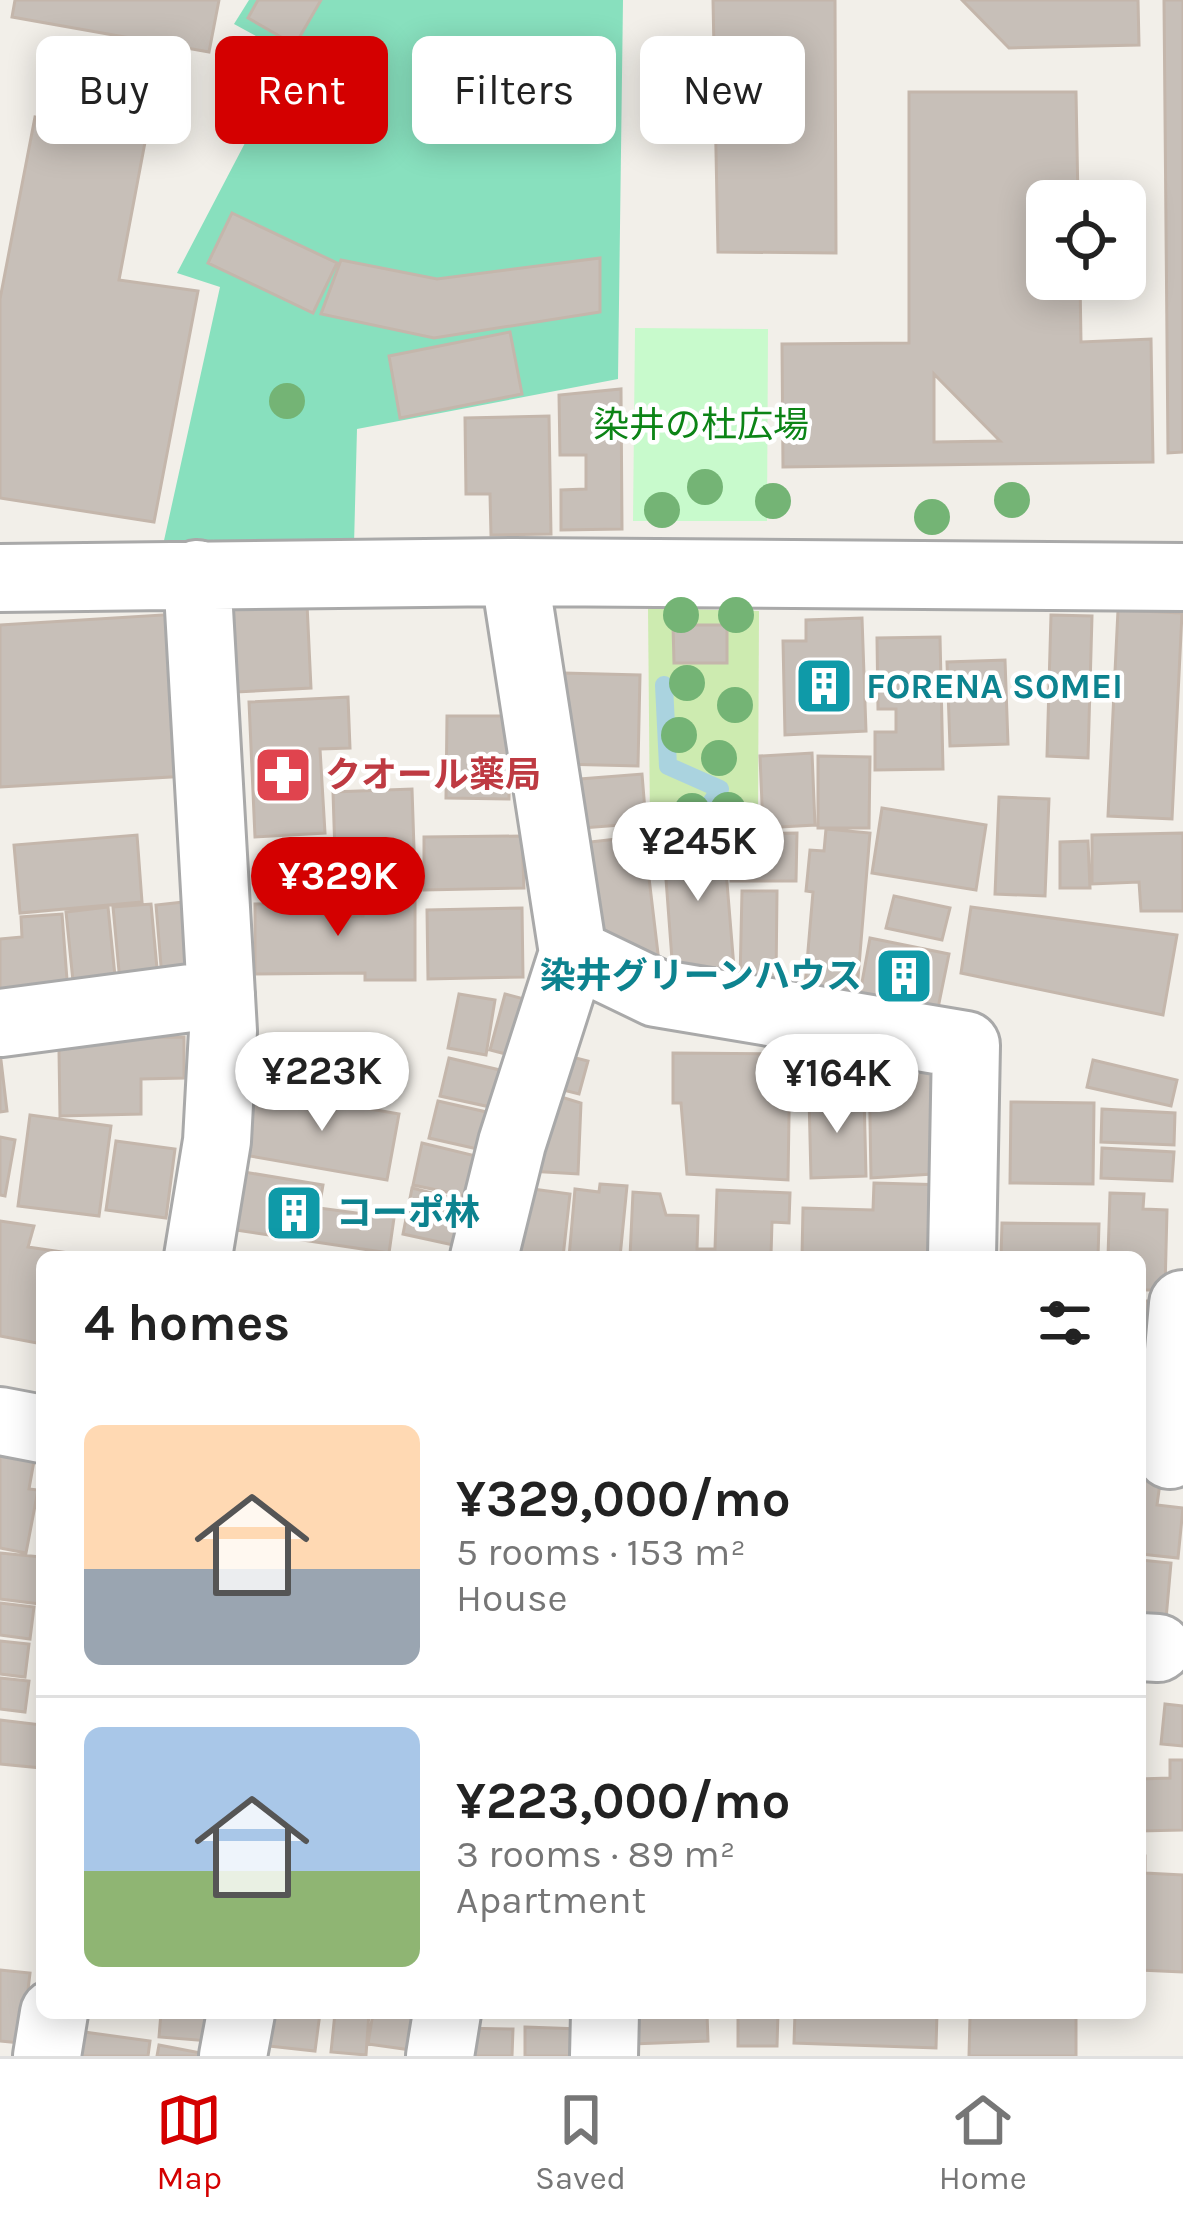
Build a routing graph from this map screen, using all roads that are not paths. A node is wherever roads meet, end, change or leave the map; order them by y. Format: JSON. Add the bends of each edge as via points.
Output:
{"nodes":[{"id":1,"x":514,"y":572,"type":"junction"},
{"id":2,"x":196,"y":574,"type":"junction"},
{"id":3,"x":1183,"y":577,"type":"edge"},
{"id":4,"x":0,"y":578,"type":"edge"},
{"id":5,"x":573,"y":953,"type":"junction"},
{"id":6,"x":221,"y":994,"type":"junction"},
{"id":7,"x":1,"y":1023,"type":"edge"},
{"id":8,"x":199,"y":1251,"type":"edge"},
{"id":9,"x":485,"y":1251,"type":"edge"},
{"id":10,"x":962,"y":1251,"type":"edge"},
{"id":11,"x":1183,"y":1304,"type":"edge"},
{"id":12,"x":0,"y":1421,"type":"edge"},
{"id":13,"x":36,"y":1429,"type":"edge"},
{"id":14,"x":1164,"y":1455,"type":"edge"},
{"id":15,"x":52,"y":2019,"type":"edge"},
{"id":16,"x":241,"y":2019,"type":"edge"},
{"id":17,"x":446,"y":2019,"type":"edge"},
{"id":18,"x":605,"y":2019,"type":"edge"},
{"id":19,"x":47,"y":2056,"type":"edge"},
{"id":20,"x":233,"y":2056,"type":"edge"},
{"id":21,"x":440,"y":2056,"type":"edge"},
{"id":22,"x":604,"y":2056,"type":"edge"}],
"edges":[{"from":1,"to":2,"type":"street"},
{"from":1,"to":3,"type":"street"},
{"from":1,"to":5,"type":"street"},
{"from":2,"to":4,"type":"street"},
{"from":2,"to":6,"type":"street"},
{"from":5,"to":9,"type":"street"},
{"from":5,"to":10,"type":"street","via":[[656,993],[966,1046]]},
{"from":6,"to":7,"type":"street"},
{"from":6,"to":8,"type":"street","via":[[217,1141]]},
{"from":11,"to":14,"type":"street"},
{"from":12,"to":13,"type":"street"},
{"from":15,"to":19,"type":"street"},
{"from":16,"to":20,"type":"street"},
{"from":17,"to":21,"type":"street"},
{"from":18,"to":22,"type":"street"}]}
